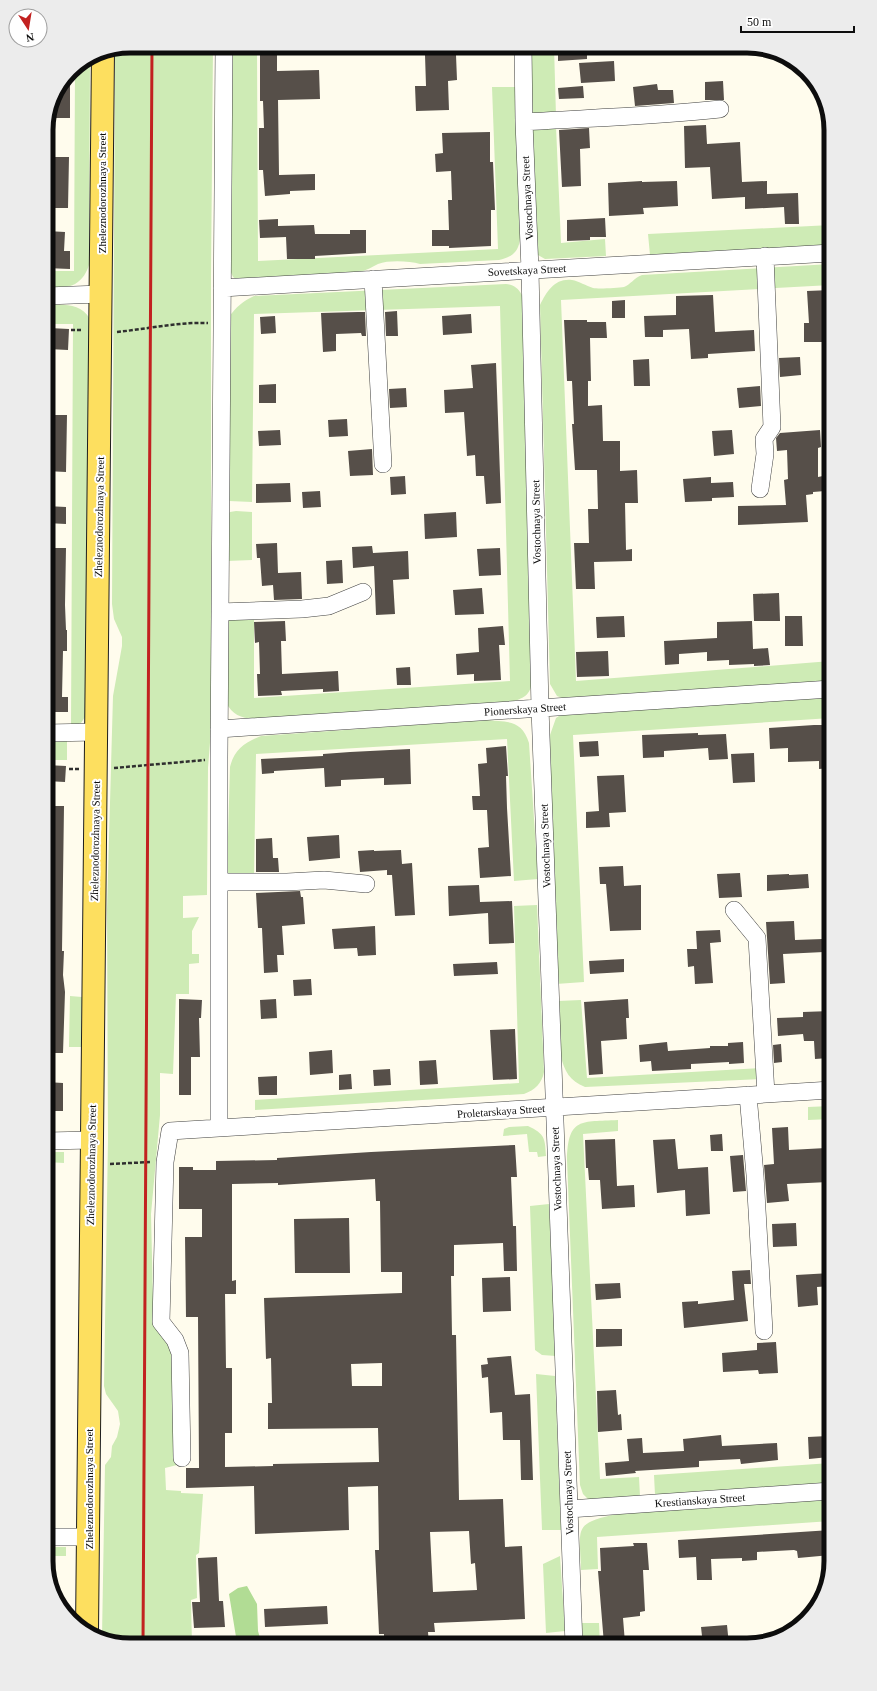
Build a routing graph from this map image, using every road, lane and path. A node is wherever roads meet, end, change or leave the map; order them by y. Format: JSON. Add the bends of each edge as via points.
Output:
{"nodes":[{"id":1,"x":224,"y":53,"type":"edge"},
{"id":2,"x":523,"y":53,"type":"edge"},
{"id":3,"x":103,"y":58,"type":"edge"},
{"id":4,"x":720,"y":109,"type":"dead end"},
{"id":5,"x":524,"y":122,"type":"junction"},
{"id":6,"x":824,"y":253,"type":"edge"},
{"id":7,"x":765,"y":256,"type":"junction"},
{"id":8,"x":530,"y":270,"type":"junction"},
{"id":9,"x":373,"y":279,"type":"junction"},
{"id":10,"x":222,"y":288,"type":"junction"},
{"id":11,"x":101,"y":294,"type":"junction"},
{"id":12,"x":53,"y":296,"type":"edge"},
{"id":13,"x":222,"y":323,"type":"junction"},
{"id":14,"x":71,"y":330,"type":"dead end"},
{"id":15,"x":101,"y":332,"type":"junction"},
{"id":16,"x":383,"y":464,"type":"dead end"},
{"id":17,"x":760,"y":489,"type":"dead end"},
{"id":18,"x":363,"y":592,"type":"dead end"},
{"id":19,"x":220,"y":612,"type":"junction"},
{"id":20,"x":824,"y":689,"type":"edge"},
{"id":21,"x":540,"y":708,"type":"junction"},
{"id":22,"x":219,"y":729,"type":"junction"},
{"id":23,"x":97,"y":732,"type":"junction"},
{"id":24,"x":53,"y":733,"type":"edge"},
{"id":25,"x":219,"y":758,"type":"junction"},
{"id":26,"x":96,"y":769,"type":"junction"},
{"id":27,"x":70,"y":770,"type":"dead end"},
{"id":28,"x":219,"y":882,"type":"junction"},
{"id":29,"x":366,"y":884,"type":"dead end"},
{"id":30,"x":734,"y":910,"type":"dead end"},
{"id":31,"x":824,"y":1090,"type":"edge"},
{"id":32,"x":766,"y":1094,"type":"junction"},
{"id":33,"x":748,"y":1095,"type":"junction"},
{"id":34,"x":554,"y":1108,"type":"junction"},
{"id":35,"x":219,"y":1128,"type":"junction"},
{"id":36,"x":92,"y":1140,"type":"junction"},
{"id":37,"x":53,"y":1141,"type":"edge"},
{"id":38,"x":165,"y":1162,"type":"junction"},
{"id":39,"x":91,"y":1165,"type":"junction"},
{"id":40,"x":764,"y":1331,"type":"dead end"},
{"id":41,"x":182,"y":1458,"type":"dead end"},
{"id":42,"x":824,"y":1491,"type":"edge"},
{"id":43,"x":569,"y":1509,"type":"junction"},
{"id":44,"x":53,"y":1537,"type":"edge"},
{"id":45,"x":88,"y":1537,"type":"junction"},
{"id":46,"x":87,"y":1625,"type":"edge"},
{"id":47,"x":574,"y":1638,"type":"edge"}],
"edges":[{"from":1,"to":10,"type":"street"},
{"from":2,"to":5,"type":"street","name":"Vostochnaya Street"},
{"from":3,"to":11,"type":"main road","name":"Zheleznodorozhnaya Street"},
{"from":4,"to":5,"type":"street","via":[[664,115]]},
{"from":5,"to":8,"type":"street","name":"Vostochnaya Street"},
{"from":6,"to":7,"type":"street","name":"Sovetskaya Street"},
{"from":7,"to":8,"type":"street","name":"Sovetskaya Street"},
{"from":7,"to":17,"type":"street","via":[[772,427],[764,439],[765,454]]},
{"from":8,"to":9,"type":"street","name":"Sovetskaya Street"},
{"from":8,"to":21,"type":"street","name":"Vostochnaya Street"},
{"from":9,"to":10,"type":"street","name":"Sovetskaya Street"},
{"from":9,"to":16,"type":"street"},
{"from":10,"to":13,"type":"street"},
{"from":11,"to":12,"type":"street"},
{"from":11,"to":15,"type":"main road","name":"Zheleznodorozhnaya Street"},
{"from":13,"to":15,"type":"path","via":[[190,322],[151,329]]},
{"from":13,"to":19,"type":"street"},
{"from":14,"to":15,"type":"path"},
{"from":15,"to":23,"type":"main road","name":"Zheleznodorozhnaya Street"},
{"from":18,"to":19,"type":"street","via":[[329,606]]},
{"from":19,"to":22,"type":"street"},
{"from":20,"to":21,"type":"street","name":"Pionerskaya Street"},
{"from":21,"to":22,"type":"street","name":"Pionerskaya Street"},
{"from":21,"to":34,"type":"street","name":"Vostochnaya Street"},
{"from":22,"to":25,"type":"street"},
{"from":23,"to":24,"type":"street"},
{"from":23,"to":26,"type":"main road","name":"Zheleznodorozhnaya Street"},
{"from":25,"to":26,"type":"path"},
{"from":25,"to":28,"type":"street"},
{"from":26,"to":27,"type":"path"},
{"from":26,"to":36,"type":"main road","name":"Zheleznodorozhnaya Street"},
{"from":28,"to":29,"type":"street","via":[[324,880]]},
{"from":28,"to":35,"type":"street"},
{"from":30,"to":32,"type":"street","via":[[757,938]]},
{"from":31,"to":32,"type":"street","name":"Proletarskaya Street"},
{"from":32,"to":33,"type":"street","name":"Proletarskaya Street"},
{"from":33,"to":34,"type":"street","name":"Proletarskaya Street"},
{"from":33,"to":40,"type":"street"},
{"from":34,"to":35,"type":"street","name":"Proletarskaya Street"},
{"from":34,"to":43,"type":"street","name":"Vostochnaya Street"},
{"from":35,"to":38,"type":"street","name":"Proletarskaya Street","via":[[170,1131]]},
{"from":36,"to":37,"type":"street"},
{"from":36,"to":39,"type":"main road","name":"Zheleznodorozhnaya Street"},
{"from":38,"to":39,"type":"path"},
{"from":38,"to":41,"type":"street","via":[[161,1322],[175,1340],[180,1353]]},
{"from":39,"to":45,"type":"main road","name":"Zheleznodorozhnaya Street"},
{"from":42,"to":43,"type":"street","name":"Krestianskaya Street"},
{"from":43,"to":47,"type":"street","name":"Vostochnaya Street"},
{"from":44,"to":45,"type":"street"},
{"from":45,"to":46,"type":"main road","name":"Zheleznodorozhnaya Street"}]}
